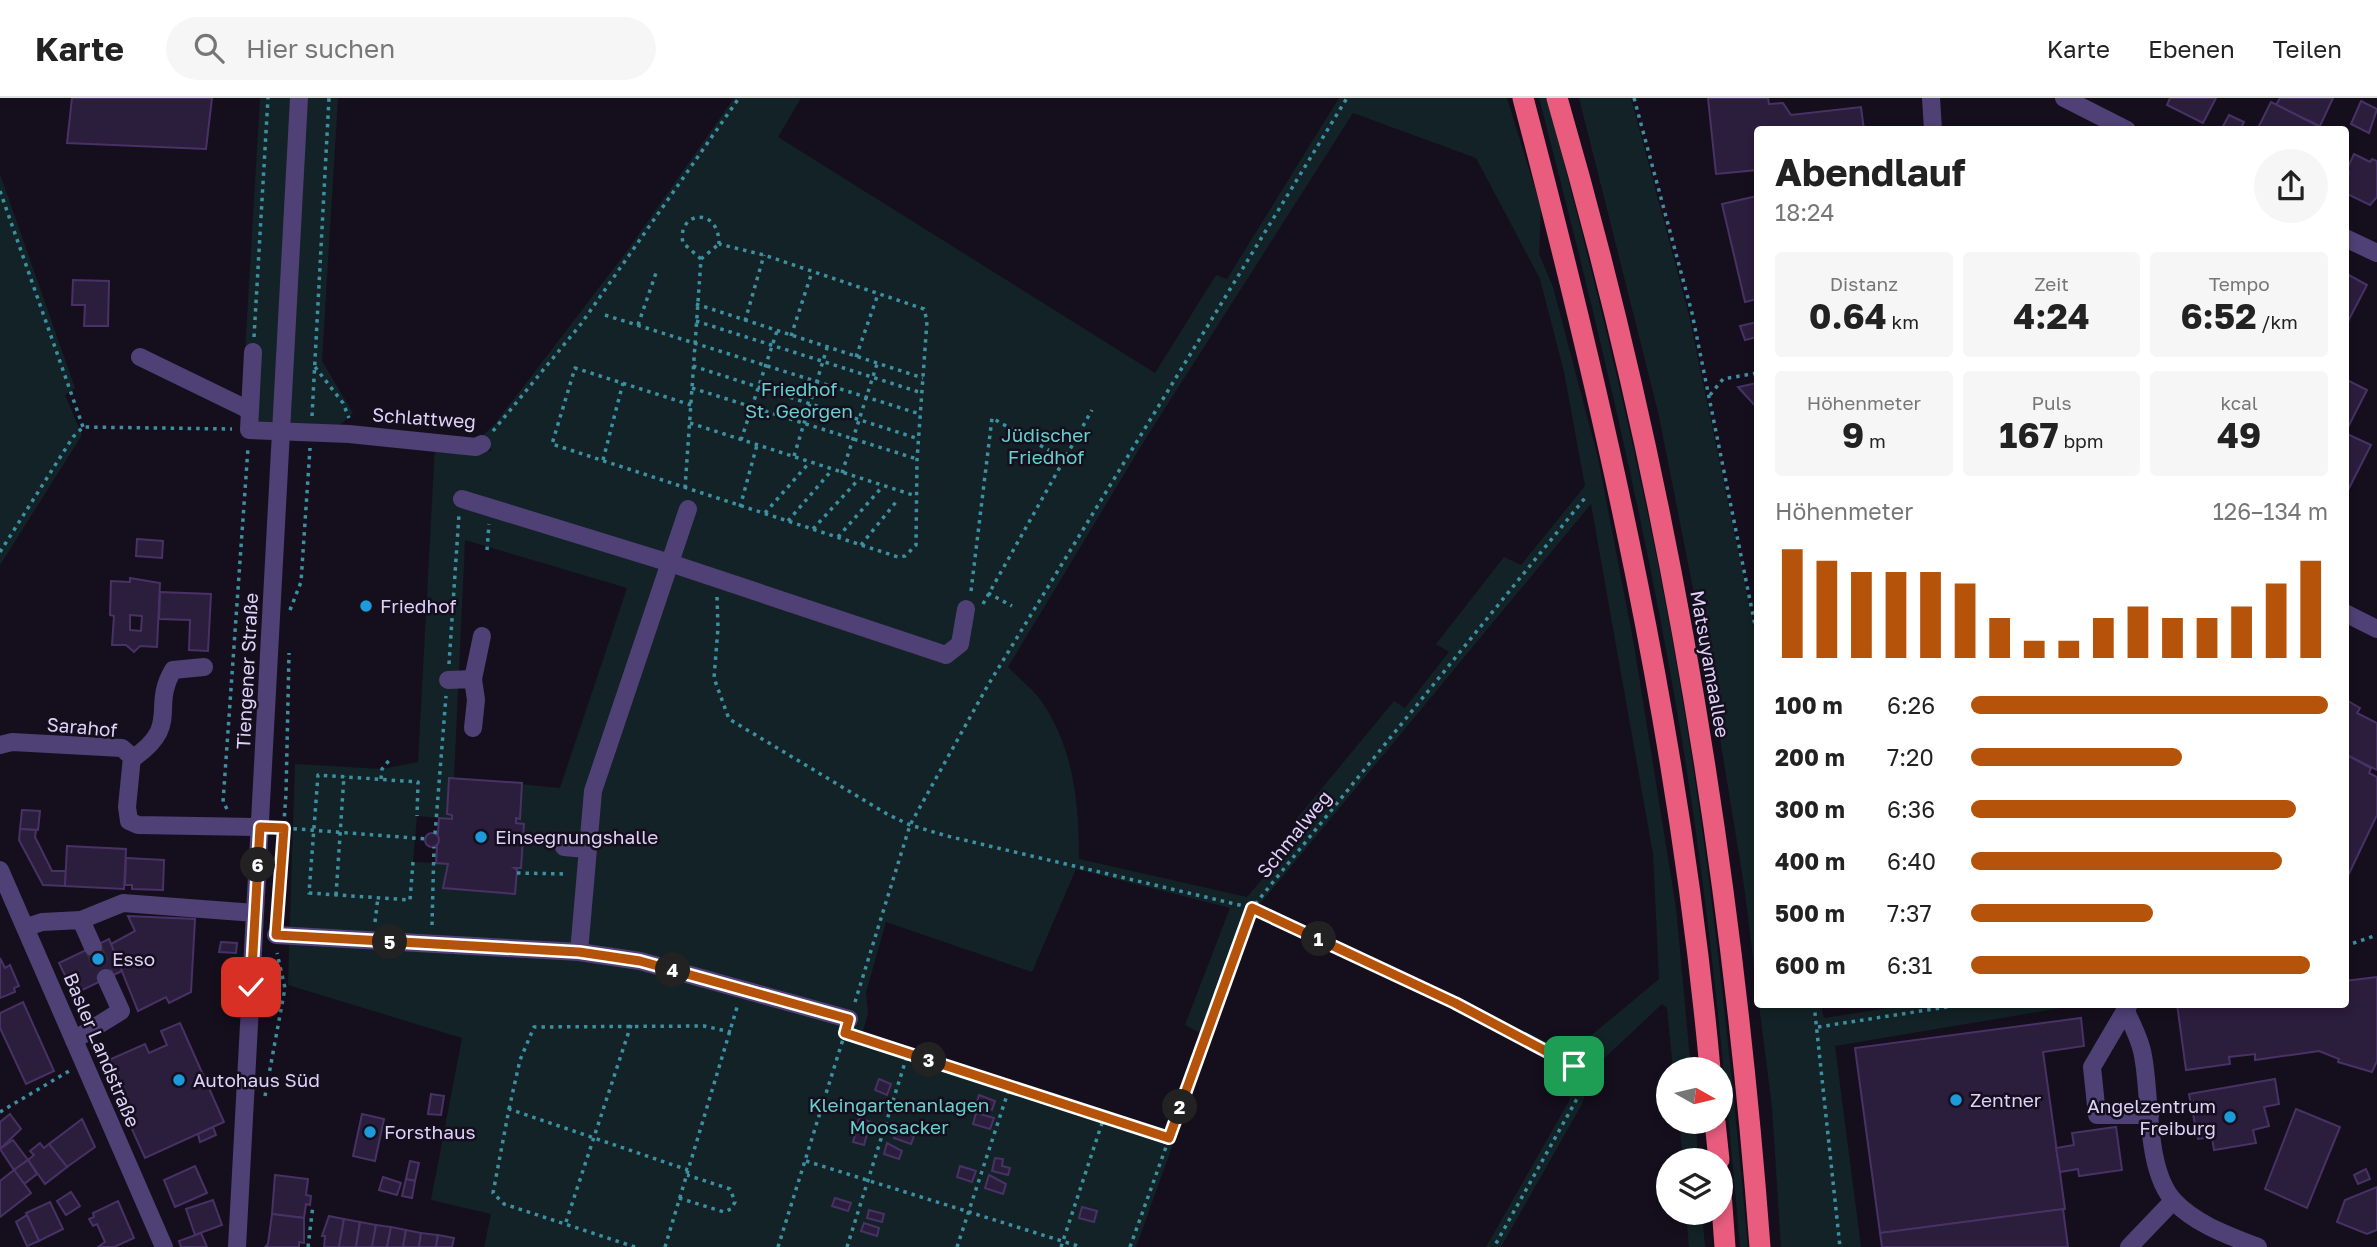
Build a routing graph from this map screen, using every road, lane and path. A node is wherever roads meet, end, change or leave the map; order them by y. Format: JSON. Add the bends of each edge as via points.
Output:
{"nodes":[{"id":1,"x":268,"y":98,"type":"edge"},
{"id":2,"x":299,"y":98,"type":"edge"},
{"id":3,"x":329,"y":98,"type":"edge"},
{"id":4,"x":739,"y":98,"type":"edge"},
{"id":5,"x":1348,"y":98,"type":"edge"},
{"id":6,"x":1524,"y":98,"type":"edge"},
{"id":7,"x":1557,"y":98,"type":"edge"},
{"id":8,"x":1567,"y":98,"type":"edge"},
{"id":9,"x":1634,"y":98,"type":"edge"},
{"id":10,"x":1931,"y":98,"type":"edge"},
{"id":11,"x":2064,"y":98,"type":"edge"},
{"id":12,"x":1564,"y":123,"type":"junction"},
{"id":13,"x":1933,"y":126,"type":"edge"},
{"id":14,"x":2119,"y":126,"type":"edge"},
{"id":15,"x":0,"y":191,"type":"edge"},
{"id":16,"x":2349,"y":239,"type":"edge"},
{"id":17,"x":719,"y":244,"type":"junction"},
{"id":18,"x":2377,"y":253,"type":"edge"},
{"id":19,"x":764,"y":256,"type":"junction"},
{"id":20,"x":701,"y":259,"type":"junction"},
{"id":21,"x":657,"y":270,"type":"dead end"},
{"id":22,"x":812,"y":272,"type":"junction"},
{"id":23,"x":878,"y":293,"type":"junction"},
{"id":24,"x":696,"y":304,"type":"junction"},
{"id":25,"x":605,"y":315,"type":"dead end"},
{"id":26,"x":696,"y":321,"type":"junction"},
{"id":27,"x":745,"y":321,"type":"junction"},
{"id":28,"x":638,"y":326,"type":"junction"},
{"id":29,"x":777,"y":331,"type":"junction"},
{"id":30,"x":791,"y":336,"type":"junction"},
{"id":31,"x":695,"y":344,"type":"junction"},
{"id":32,"x":772,"y":344,"type":"junction"},
{"id":33,"x":827,"y":348,"type":"junction"},
{"id":34,"x":253,"y":352,"type":"joint"},
{"id":35,"x":140,"y":357,"type":"dead end"},
{"id":36,"x":856,"y":357,"type":"junction"},
{"id":37,"x":824,"y":361,"type":"junction"},
{"id":38,"x":877,"y":364,"type":"junction"},
{"id":39,"x":765,"y":365,"type":"junction"},
{"id":40,"x":314,"y":366,"type":"junction"},
{"id":41,"x":693,"y":366,"type":"junction"},
{"id":42,"x":1754,"y":374,"type":"edge"},
{"id":43,"x":872,"y":378,"type":"junction"},
{"id":44,"x":923,"y":378,"type":"junction"},
{"id":45,"x":817,"y":382,"type":"junction"},
{"id":46,"x":623,"y":383,"type":"junction"},
{"id":47,"x":758,"y":387,"type":"junction"},
{"id":48,"x":692,"y":388,"type":"junction"},
{"id":49,"x":922,"y":393,"type":"junction"},
{"id":50,"x":1710,"y":395,"type":"junction"},
{"id":51,"x":867,"y":397,"type":"junction"},
{"id":52,"x":810,"y":403,"type":"junction"},
{"id":53,"x":691,"y":405,"type":"junction"},
{"id":54,"x":752,"y":407,"type":"junction"},
{"id":55,"x":249,"y":410,"type":"junction"},
{"id":56,"x":1092,"y":410,"type":"dead end"},
{"id":57,"x":920,"y":414,"type":"junction"},
{"id":58,"x":859,"y":419,"type":"junction"},
{"id":59,"x":690,"y":423,"type":"junction"},
{"id":60,"x":804,"y":424,"type":"junction"},
{"id":61,"x":83,"y":427,"type":"junction"},
{"id":62,"x":249,"y":429,"type":"junction"},
{"id":63,"x":280,"y":433,"type":"junction"},
{"id":64,"x":311,"y":434,"type":"junction"},
{"id":65,"x":349,"y":434,"type":"junction"},
{"id":66,"x":919,"y":439,"type":"junction"},
{"id":67,"x":741,"y":440,"type":"junction"},
{"id":68,"x":853,"y":441,"type":"junction"},
{"id":69,"x":482,"y":444,"type":"joint"},
{"id":70,"x":757,"y":445,"type":"junction"},
{"id":71,"x":793,"y":457,"type":"junction"},
{"id":72,"x":603,"y":460,"type":"junction"},
{"id":73,"x":918,"y":460,"type":"junction"},
{"id":74,"x":1066,"y":460,"type":"junction"},
{"id":75,"x":809,"y":463,"type":"junction"},
{"id":76,"x":832,"y":470,"type":"junction"},
{"id":77,"x":842,"y":473,"type":"junction"},
{"id":78,"x":860,"y":478,"type":"junction"},
{"id":79,"x":883,"y":486,"type":"junction"},
{"id":80,"x":685,"y":488,"type":"junction"},
{"id":81,"x":916,"y":496,"type":"junction"},
{"id":82,"x":1585,"y":498,"type":"dead end"},
{"id":83,"x":463,"y":499,"type":"dead end"},
{"id":84,"x":896,"y":502,"type":"dead end"},
{"id":85,"x":740,"y":507,"type":"junction"},
{"id":86,"x":491,"y":509,"type":"junction"},
{"id":87,"x":688,"y":509,"type":"joint"},
{"id":88,"x":765,"y":513,"type":"junction"},
{"id":89,"x":788,"y":521,"type":"junction"},
{"id":90,"x":813,"y":529,"type":"junction"},
{"id":91,"x":838,"y":537,"type":"junction"},
{"id":92,"x":861,"y":545,"type":"junction"},
{"id":93,"x":487,"y":550,"type":"dead end"},
{"id":94,"x":0,"y":552,"type":"edge"},
{"id":95,"x":670,"y":563,"type":"junction"},
{"id":96,"x":717,"y":581,"type":"junction"},
{"id":97,"x":988,"y":593,"type":"junction"},
{"id":98,"x":1012,"y":606,"type":"dead end"},
{"id":99,"x":967,"y":609,"type":"junction"},
{"id":100,"x":290,"y":610,"type":"dead end"},
{"id":101,"x":2349,"y":614,"type":"edge"},
{"id":102,"x":1754,"y":620,"type":"edge"},
{"id":103,"x":2377,"y":629,"type":"edge"},
{"id":104,"x":482,"y":636,"type":"dead end"},
{"id":105,"x":289,"y":650,"type":"dead end"},
{"id":106,"x":204,"y":667,"type":"dead end"},
{"id":107,"x":473,"y":679,"type":"junction"},
{"id":108,"x":448,"y":680,"type":"dead end"},
{"id":109,"x":473,"y":728,"type":"dead end"},
{"id":110,"x":0,"y":745,"type":"edge"},
{"id":111,"x":391,"y":758,"type":"dead end"},
{"id":112,"x":132,"y":759,"type":"junction"},
{"id":113,"x":344,"y":776,"type":"junction"},
{"id":114,"x":381,"y":779,"type":"junction"},
{"id":115,"x":417,"y":816,"type":"dead end"},
{"id":116,"x":910,"y":825,"type":"junction"},
{"id":117,"x":237,"y":826,"type":"junction"},
{"id":118,"x":260,"y":827,"type":"junction"},
{"id":119,"x":284,"y":828,"type":"junction"},
{"id":120,"x":314,"y":831,"type":"junction"},
{"id":121,"x":340,"y":832,"type":"junction"},
{"id":122,"x":426,"y":839,"type":"dead end"},
{"id":123,"x":434,"y":847,"type":"dead end"},
{"id":124,"x":564,"y":847,"type":"dead end"},
{"id":125,"x":586,"y":849,"type":"junction"},
{"id":126,"x":413,"y":862,"type":"dead end"},
{"id":127,"x":0,"y":870,"type":"edge"},
{"id":128,"x":517,"y":873,"type":"dead end"},
{"id":129,"x":584,"y":874,"type":"junction"},
{"id":130,"x":336,"y":895,"type":"junction"},
{"id":131,"x":378,"y":897,"type":"junction"},
{"id":132,"x":1252,"y":908,"type":"junction"},
{"id":133,"x":255,"y":913,"type":"junction"},
{"id":134,"x":81,"y":920,"type":"junction"},
{"id":135,"x":27,"y":927,"type":"junction"},
{"id":136,"x":2377,"y":934,"type":"edge"},
{"id":137,"x":276,"y":935,"type":"junction"},
{"id":138,"x":373,"y":941,"type":"junction"},
{"id":139,"x":2349,"y":944,"type":"edge"},
{"id":140,"x":432,"y":945,"type":"junction"},
{"id":141,"x":93,"y":947,"type":"tunnel mouth"},
{"id":142,"x":579,"y":952,"type":"junction"},
{"id":143,"x":106,"y":978,"type":"tunnel mouth"},
{"id":144,"x":861,"y":981,"type":"dead end"},
{"id":145,"x":737,"y":1007,"type":"dead end"},
{"id":146,"x":1815,"y":1008,"type":"edge"},
{"id":147,"x":1940,"y":1008,"type":"edge"},
{"id":148,"x":2127,"y":1008,"type":"edge"},
{"id":149,"x":631,"y":1025,"type":"junction"},
{"id":150,"x":847,"y":1026,"type":"junction"},
{"id":151,"x":1818,"y":1027,"type":"junction"},
{"id":152,"x":731,"y":1032,"type":"junction"},
{"id":153,"x":74,"y":1040,"type":"junction"},
{"id":154,"x":908,"y":1053,"type":"junction"},
{"id":155,"x":1708,"y":1057,"type":"edge"},
{"id":156,"x":83,"y":1062,"type":"junction"},
{"id":157,"x":1010,"y":1086,"type":"junction"},
{"id":158,"x":509,"y":1109,"type":"junction"},
{"id":159,"x":0,"y":1112,"type":"edge"},
{"id":160,"x":2150,"y":1115,"type":"junction"},
{"id":161,"x":1104,"y":1117,"type":"junction"},
{"id":162,"x":244,"y":1130,"type":"junction"},
{"id":163,"x":593,"y":1136,"type":"junction"},
{"id":164,"x":1169,"y":1138,"type":"junction"},
{"id":165,"x":806,"y":1161,"type":"junction"},
{"id":166,"x":687,"y":1172,"type":"junction"},
{"id":167,"x":868,"y":1180,"type":"junction"},
{"id":168,"x":680,"y":1198,"type":"junction"},
{"id":169,"x":2173,"y":1201,"type":"junction"},
{"id":170,"x":313,"y":1205,"type":"dead end"},
{"id":171,"x":968,"y":1211,"type":"junction"},
{"id":172,"x":566,"y":1223,"type":"junction"},
{"id":173,"x":1723,"y":1225,"type":"edge"},
{"id":174,"x":1063,"y":1241,"type":"junction"},
{"id":175,"x":164,"y":1247,"type":"edge"},
{"id":176,"x":237,"y":1247,"type":"edge"},
{"id":177,"x":308,"y":1247,"type":"edge"},
{"id":178,"x":635,"y":1247,"type":"edge"},
{"id":179,"x":665,"y":1247,"type":"edge"},
{"id":180,"x":778,"y":1247,"type":"edge"},
{"id":181,"x":847,"y":1247,"type":"edge"},
{"id":182,"x":957,"y":1247,"type":"edge"},
{"id":183,"x":1062,"y":1247,"type":"edge"},
{"id":184,"x":1081,"y":1247,"type":"edge"},
{"id":185,"x":1130,"y":1247,"type":"edge"},
{"id":186,"x":1494,"y":1247,"type":"edge"},
{"id":187,"x":1725,"y":1247,"type":"edge"},
{"id":188,"x":1760,"y":1247,"type":"edge"},
{"id":189,"x":1840,"y":1247,"type":"edge"},
{"id":190,"x":2129,"y":1247,"type":"edge"},
{"id":191,"x":2258,"y":1247,"type":"edge"}],
"edges":[{"from":1,"to":34,"type":"path"},
{"from":2,"to":63,"type":"street","name":"Tiengener Straße"},
{"from":3,"to":40,"type":"path"},
{"from":4,"to":69,"type":"path","name":"Schlattweg","via":[[581,324]]},
{"from":5,"to":116,"type":"path","via":[[988,685]]},
{"from":6,"to":155,"type":"highway","via":[[1614,461],[1672,771]]},
{"from":7,"to":12,"type":"highway","name":"Matsuyamaallee"},
{"from":8,"to":12,"type":"highway"},
{"from":9,"to":50,"type":"path"},
{"from":10,"to":13,"type":"street"},
{"from":11,"to":14,"type":"street"},
{"from":12,"to":188,"type":"highway","name":"Matsuyamaallee","via":[[1640,426],[1692,693],[1741,1036]]},
{"from":15,"to":61,"type":"path"},
{"from":16,"to":18,"type":"street"},
{"from":17,"to":19,"type":"path"},
{"from":17,"to":20,"type":"path"},
{"from":17,"to":20,"type":"path","via":[[717,228],[710,219],[698,217],[688,222],[682,232],[683,243]]},
{"from":19,"to":22,"type":"path"},
{"from":19,"to":27,"type":"path"},
{"from":20,"to":24,"type":"path"},
{"from":21,"to":28,"type":"path"},
{"from":22,"to":23,"type":"path"},
{"from":22,"to":30,"type":"path"},
{"from":23,"to":36,"type":"path"},
{"from":23,"to":44,"type":"path","via":[[924,309]]},
{"from":24,"to":26,"type":"path"},
{"from":24,"to":27,"type":"path"},
{"from":25,"to":28,"type":"path"},
{"from":26,"to":31,"type":"path"},
{"from":26,"to":32,"type":"path"},
{"from":27,"to":29,"type":"path"},
{"from":28,"to":31,"type":"path"},
{"from":29,"to":30,"type":"path"},
{"from":29,"to":32,"type":"path"},
{"from":30,"to":33,"type":"path"},
{"from":31,"to":39,"type":"path"},
{"from":31,"to":41,"type":"path"},
{"from":32,"to":37,"type":"path"},
{"from":32,"to":39,"type":"path"},
{"from":33,"to":36,"type":"path"},
{"from":33,"to":37,"type":"path"},
{"from":34,"to":55,"type":"street"},
{"from":35,"to":55,"type":"street"},
{"from":36,"to":38,"type":"path"},
{"from":37,"to":43,"type":"path"},
{"from":37,"to":45,"type":"path"},
{"from":38,"to":43,"type":"path"},
{"from":38,"to":44,"type":"path"},
{"from":39,"to":45,"type":"path"},
{"from":39,"to":47,"type":"path"},
{"from":40,"to":64,"type":"path"},
{"from":40,"to":65,"type":"path","via":[[343,403]]},
{"from":41,"to":47,"type":"path"},
{"from":41,"to":48,"type":"path"},
{"from":42,"to":50,"type":"path","via":[[1723,379]]},
{"from":43,"to":49,"type":"path"},
{"from":43,"to":51,"type":"path"},
{"from":44,"to":49,"type":"path"},
{"from":45,"to":51,"type":"path"},
{"from":45,"to":52,"type":"path"},
{"from":46,"to":53,"type":"path"},
{"from":46,"to":72,"type":"path"},
{"from":46,"to":72,"type":"path","via":[[575,368],[552,444]]},
{"from":47,"to":52,"type":"path"},
{"from":47,"to":54,"type":"path"},
{"from":48,"to":53,"type":"path"},
{"from":48,"to":54,"type":"path"},
{"from":49,"to":57,"type":"path"},
{"from":50,"to":102,"type":"path"},
{"from":51,"to":57,"type":"path"},
{"from":51,"to":58,"type":"path"},
{"from":52,"to":58,"type":"path"},
{"from":52,"to":60,"type":"path"},
{"from":53,"to":59,"type":"path"},
{"from":54,"to":60,"type":"path"},
{"from":54,"to":67,"type":"path"},
{"from":55,"to":62,"type":"street"},
{"from":56,"to":74,"type":"path"},
{"from":57,"to":66,"type":"path"},
{"from":58,"to":66,"type":"path"},
{"from":58,"to":68,"type":"path"},
{"from":59,"to":67,"type":"path"},
{"from":59,"to":80,"type":"path"},
{"from":60,"to":68,"type":"path"},
{"from":60,"to":71,"type":"path"},
{"from":61,"to":62,"type":"path"},
{"from":61,"to":94,"type":"path"},
{"from":62,"to":63,"type":"street","name":"Schlattweg"},
{"from":62,"to":117,"type":"path","via":[[223,802]]},
{"from":63,"to":64,"type":"street","name":"Schlattweg"},
{"from":63,"to":118,"type":"street","name":"Tiengener Straße"},
{"from":64,"to":65,"type":"street","name":"Schlattweg"},
{"from":64,"to":100,"type":"path","via":[[301,582]]},
{"from":65,"to":69,"type":"street","name":"Schlattweg"},
{"from":66,"to":73,"type":"path"},
{"from":67,"to":70,"type":"path"},
{"from":68,"to":73,"type":"path"},
{"from":68,"to":77,"type":"path"},
{"from":70,"to":71,"type":"path"},
{"from":70,"to":85,"type":"path"},
{"from":71,"to":75,"type":"path"},
{"from":72,"to":80,"type":"path"},
{"from":73,"to":81,"type":"path"},
{"from":74,"to":97,"type":"path"},
{"from":74,"to":99,"type":"path","via":[[992,418]]},
{"from":75,"to":76,"type":"path"},
{"from":75,"to":88,"type":"path"},
{"from":76,"to":77,"type":"path"},
{"from":76,"to":89,"type":"path"},
{"from":77,"to":78,"type":"path"},
{"from":78,"to":79,"type":"path"},
{"from":78,"to":90,"type":"path"},
{"from":79,"to":81,"type":"path"},
{"from":79,"to":91,"type":"path"},
{"from":80,"to":85,"type":"path"},
{"from":80,"to":87,"type":"path"},
{"from":81,"to":92,"type":"path","via":[[916,545],[910,551],[898,557]]},
{"from":82,"to":132,"type":"path","name":"Schmalweg"},
{"from":83,"to":86,"type":"street"},
{"from":84,"to":92,"type":"path"},
{"from":85,"to":88,"type":"path"},
{"from":86,"to":93,"type":"path"},
{"from":86,"to":95,"type":"street"},
{"from":87,"to":95,"type":"street"},
{"from":88,"to":89,"type":"path"},
{"from":89,"to":90,"type":"path"},
{"from":90,"to":91,"type":"path"},
{"from":91,"to":92,"type":"path"},
{"from":95,"to":96,"type":"street"},
{"from":95,"to":125,"type":"street","via":[[593,791]]},
{"from":96,"to":99,"type":"street","via":[[946,655],[960,644]]},
{"from":96,"to":116,"type":"path","via":[[714,678],[729,719]]},
{"from":97,"to":98,"type":"path"},
{"from":97,"to":99,"type":"path","via":[[981,610]]},
{"from":101,"to":103,"type":"street"},
{"from":104,"to":107,"type":"street"},
{"from":105,"to":119,"type":"path"},
{"from":106,"to":112,"type":"street","via":[[173,670],[161,729],[153,744]]},
{"from":107,"to":108,"type":"street"},
{"from":107,"to":109,"type":"street"},
{"from":110,"to":112,"type":"street","name":"Sarahof","via":[[122,748]]},
{"from":111,"to":114,"type":"path"},
{"from":112,"to":117,"type":"street","name":"Sarahof","via":[[129,821],[138,825]]},
{"from":113,"to":114,"type":"path"},
{"from":113,"to":120,"type":"path","via":[[318,775]]},
{"from":113,"to":121,"type":"path"},
{"from":114,"to":115,"type":"path","via":[[418,782]]},
{"from":116,"to":132,"type":"path"},
{"from":116,"to":144,"type":"path"},
{"from":117,"to":118,"type":"street","name":"Sarahof"},
{"from":118,"to":119,"type":"path"},
{"from":118,"to":133,"type":"street","name":"Tiengener Straße"},
{"from":119,"to":120,"type":"path"},
{"from":119,"to":137,"type":"path"},
{"from":120,"to":121,"type":"path"},
{"from":120,"to":130,"type":"path","via":[[309,892]]},
{"from":121,"to":122,"type":"path"},
{"from":121,"to":130,"type":"path"},
{"from":123,"to":140,"type":"path"},
{"from":124,"to":125,"type":"street"},
{"from":125,"to":129,"type":"street"},
{"from":126,"to":131,"type":"path","via":[[410,900]]},
{"from":127,"to":135,"type":"street","name":"Basler Landstraße"},
{"from":128,"to":129,"type":"path"},
{"from":129,"to":142,"type":"street"},
{"from":130,"to":131,"type":"path"},
{"from":131,"to":138,"type":"path"},
{"from":132,"to":164,"type":"path","name":"Schmalweg"},
{"from":132,"to":186,"type":"path","via":[[1455,1003],[1574,1066],[1578,1097]]},
{"from":133,"to":134,"type":"street","via":[[123,903]]},
{"from":133,"to":162,"type":"street","name":"Tiengener Straße"},
{"from":134,"to":135,"type":"street"},
{"from":134,"to":141,"type":"street"},
{"from":135,"to":153,"type":"street","name":"Basler Landstraße"},
{"from":136,"to":139,"type":"path"},
{"from":137,"to":138,"type":"street"},
{"from":137,"to":162,"type":"path","via":[[277,964],[285,988],[279,1035],[262,1107]]},
{"from":138,"to":140,"type":"street"},
{"from":140,"to":142,"type":"street"},
{"from":142,"to":150,"type":"street","via":[[640,961]]},
{"from":143,"to":153,"type":"street","via":[[121,1011]]},
{"from":145,"to":152,"type":"path"},
{"from":146,"to":151,"type":"path"},
{"from":147,"to":151,"type":"path"},
{"from":148,"to":160,"type":"street","via":[[2143,1053]]},
{"from":148,"to":160,"type":"street","via":[[2092,1068],[2097,1115]]},
{"from":149,"to":152,"type":"path","via":[[704,1026]]},
{"from":149,"to":158,"type":"path","via":[[534,1027],[520,1060]]},
{"from":149,"to":163,"type":"path"},
{"from":150,"to":154,"type":"path"},
{"from":150,"to":165,"type":"path"},
{"from":151,"to":189,"type":"path"},
{"from":152,"to":166,"type":"path"},
{"from":153,"to":156,"type":"street","name":"Basler Landstraße"},
{"from":154,"to":157,"type":"path"},
{"from":154,"to":167,"type":"path"},
{"from":156,"to":159,"type":"path"},
{"from":156,"to":175,"type":"street","name":"Basler Landstraße"},
{"from":157,"to":161,"type":"path"},
{"from":157,"to":171,"type":"path"},
{"from":158,"to":163,"type":"path"},
{"from":158,"to":172,"type":"path","via":[[493,1193],[504,1203]]},
{"from":160,"to":169,"type":"street","via":[[2154,1152]]},
{"from":161,"to":164,"type":"path"},
{"from":161,"to":174,"type":"path"},
{"from":162,"to":176,"type":"street","name":"Tiengener Straße"},
{"from":163,"to":166,"type":"path"},
{"from":163,"to":172,"type":"path"},
{"from":164,"to":185,"type":"path","name":"Schmalweg"},
{"from":165,"to":167,"type":"path"},
{"from":165,"to":180,"type":"path"},
{"from":166,"to":168,"type":"path"},
{"from":166,"to":168,"type":"path","via":[[730,1189],[735,1202],[724,1212]]},
{"from":167,"to":171,"type":"path"},
{"from":167,"to":181,"type":"path"},
{"from":168,"to":179,"type":"path"},
{"from":169,"to":190,"type":"street"},
{"from":169,"to":191,"type":"street","via":[[2214,1229]]},
{"from":170,"to":177,"type":"path"},
{"from":171,"to":174,"type":"path"},
{"from":171,"to":182,"type":"path"},
{"from":172,"to":178,"type":"path"},
{"from":173,"to":187,"type":"highway"},
{"from":174,"to":183,"type":"path"},
{"from":174,"to":184,"type":"path"}]}
